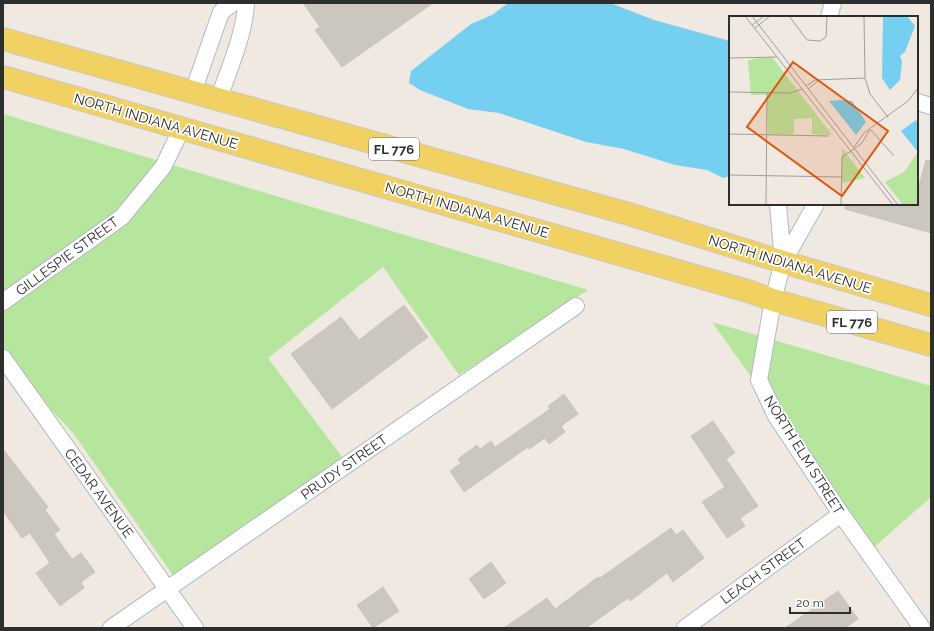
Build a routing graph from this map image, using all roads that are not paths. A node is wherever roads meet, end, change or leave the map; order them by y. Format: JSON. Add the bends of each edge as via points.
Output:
{"nodes":[{"id":1,"x":233,"y":3,"type":"edge"},
{"id":2,"x":246,"y":3,"type":"edge"},
{"id":3,"x":833,"y":3,"type":"edge"},
{"id":4,"x":829,"y":16,"type":"edge"},
{"id":5,"x":3,"y":39,"type":"edge"},
{"id":6,"x":3,"y":77,"type":"edge"},
{"id":7,"x":193,"y":92,"type":"junction"},
{"id":8,"x":218,"y":101,"type":"junction"},
{"id":9,"x":918,"y":102,"type":"edge"},
{"id":10,"x":931,"y":106,"type":"edge"},
{"id":11,"x":182,"y":128,"type":"junction"},
{"id":12,"x":778,"y":205,"type":"edge"},
{"id":13,"x":815,"y":205,"type":"edge"},
{"id":14,"x":783,"y":262,"type":"junction"},
{"id":15,"x":773,"y":300,"type":"junction"},
{"id":16,"x":3,"y":302,"type":"edge"},
{"id":17,"x":931,"y":305,"type":"edge"},
{"id":18,"x":576,"y":306,"type":"dead end"},
{"id":19,"x":931,"y":345,"type":"edge"},
{"id":20,"x":3,"y":358,"type":"edge"},
{"id":21,"x":841,"y":514,"type":"junction"},
{"id":22,"x":168,"y":589,"type":"junction"},
{"id":23,"x":111,"y":628,"type":"edge"},
{"id":24,"x":195,"y":628,"type":"edge"},
{"id":25,"x":685,"y":628,"type":"edge"},
{"id":26,"x":922,"y":628,"type":"edge"}],
"edges":[{"from":1,"to":7,"type":"street","via":[[221,12]]},
{"from":2,"to":8,"type":"street","via":[[241,30]]},
{"from":3,"to":4,"type":"street"},
{"from":5,"to":7,"type":"main road","name":"NORTH INDIANA AVENUE","number":"FL 776"},
{"from":6,"to":11,"type":"main road","name":"NORTH INDIANA AVENUE","number":"FL 776"},
{"from":7,"to":8,"type":"main road","name":"NORTH INDIANA AVENUE","number":"FL 776"},
{"from":8,"to":14,"type":"main road","name":"NORTH INDIANA AVENUE","number":"FL 776","via":[[629,214]]},
{"from":9,"to":10,"type":"street"},
{"from":11,"to":15,"type":"main road","name":"NORTH INDIANA AVENUE","number":"FL 776","via":[[633,257]]},
{"from":11,"to":16,"type":"street","name":"GILLESPIE STREET","via":[[163,167],[122,217]]},
{"from":12,"to":14,"type":"street"},
{"from":13,"to":14,"type":"street"},
{"from":14,"to":15,"type":"street","name":"NORTH ELM STREET"},
{"from":14,"to":17,"type":"main road","name":"NORTH INDIANA AVENUE","number":"FL 776"},
{"from":15,"to":19,"type":"main road","name":"NORTH INDIANA AVENUE","number":"FL 776"},
{"from":15,"to":21,"type":"street","name":"NORTH ELM STREET","via":[[758,380],[776,416]]},
{"from":18,"to":22,"type":"street","name":"PRUDY STREET"},
{"from":20,"to":22,"type":"street","name":"CEDAR AVENUE"},
{"from":21,"to":25,"type":"street","name":"LEACH STREET"},
{"from":21,"to":26,"type":"street","name":"NORTH ELM STREET"},
{"from":22,"to":23,"type":"street","name":"PRUDY STREET"},
{"from":22,"to":24,"type":"street","name":"CEDAR AVENUE"}]}
